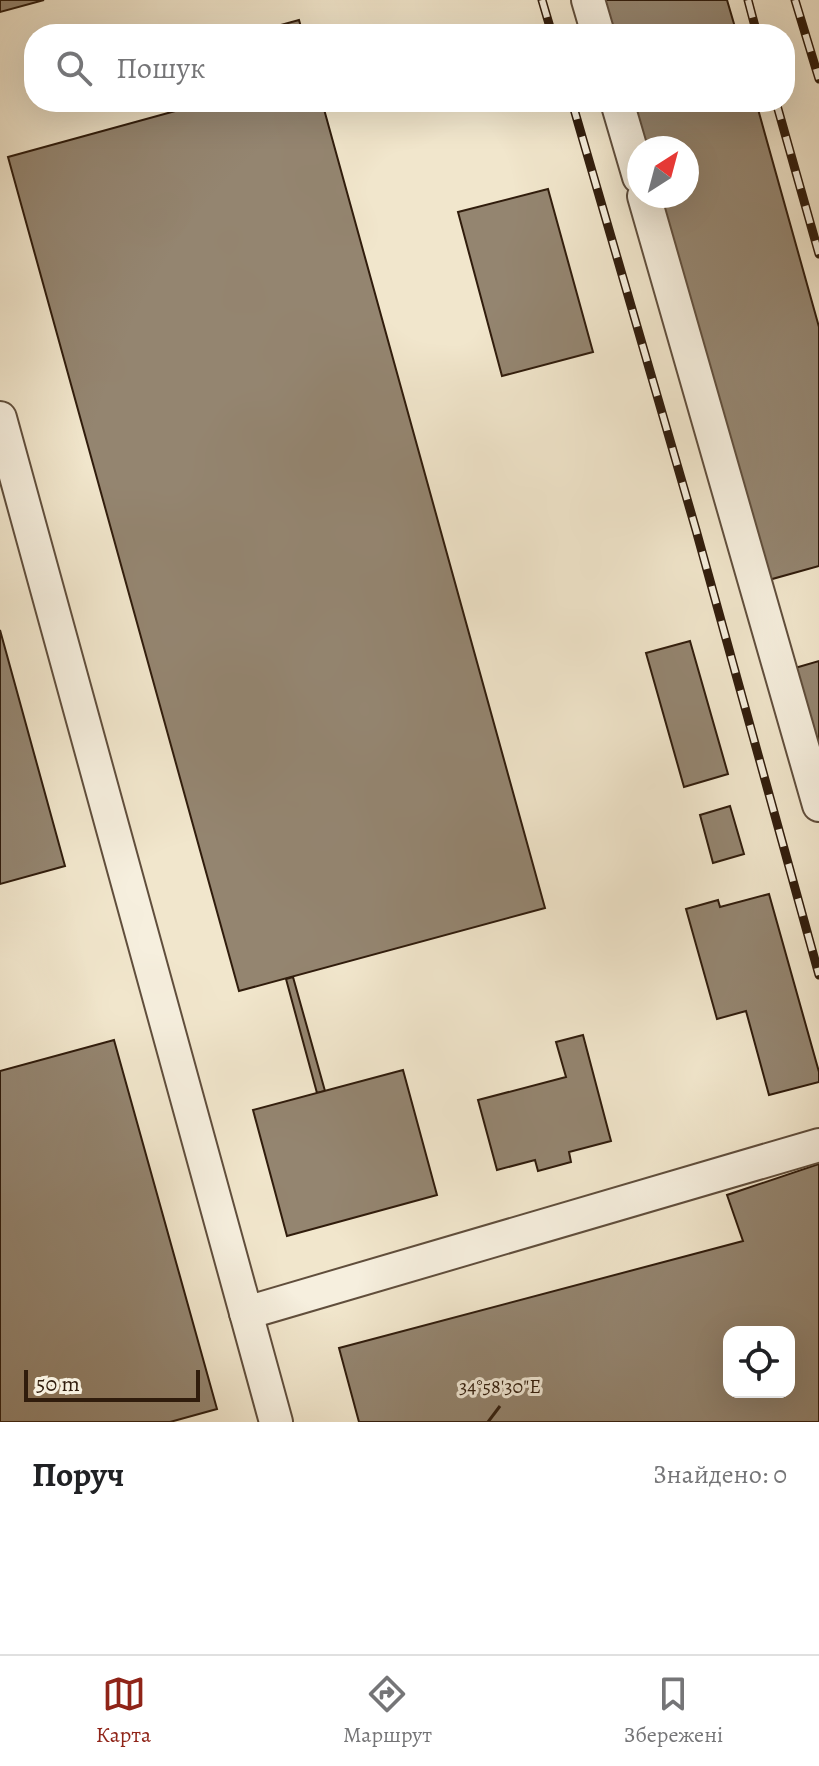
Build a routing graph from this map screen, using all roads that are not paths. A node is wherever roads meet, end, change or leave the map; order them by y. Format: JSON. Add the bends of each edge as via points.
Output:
{"nodes":[{"id":1,"x":588,"y":0,"type":"edge"},
{"id":2,"x":595,"y":24,"type":"edge"},
{"id":3,"x":620,"y":112,"type":"edge"},
{"id":4,"x":627,"y":136,"type":"edge"},
{"id":5,"x":647,"y":208,"type":"edge"},
{"id":6,"x":0,"y":418,"type":"edge"},
{"id":7,"x":819,"y":805,"type":"edge"},
{"id":8,"x":819,"y":1145,"type":"edge"},
{"id":9,"x":246,"y":1313,"type":"junction"},
{"id":10,"x":276,"y":1422,"type":"edge"}],
"edges":[{"from":1,"to":2,"type":"lane"},
{"from":3,"to":4,"type":"lane"},
{"from":5,"to":7,"type":"lane"},
{"from":6,"to":9,"type":"lane"},
{"from":8,"to":9,"type":"lane"},
{"from":9,"to":10,"type":"lane"}]}
